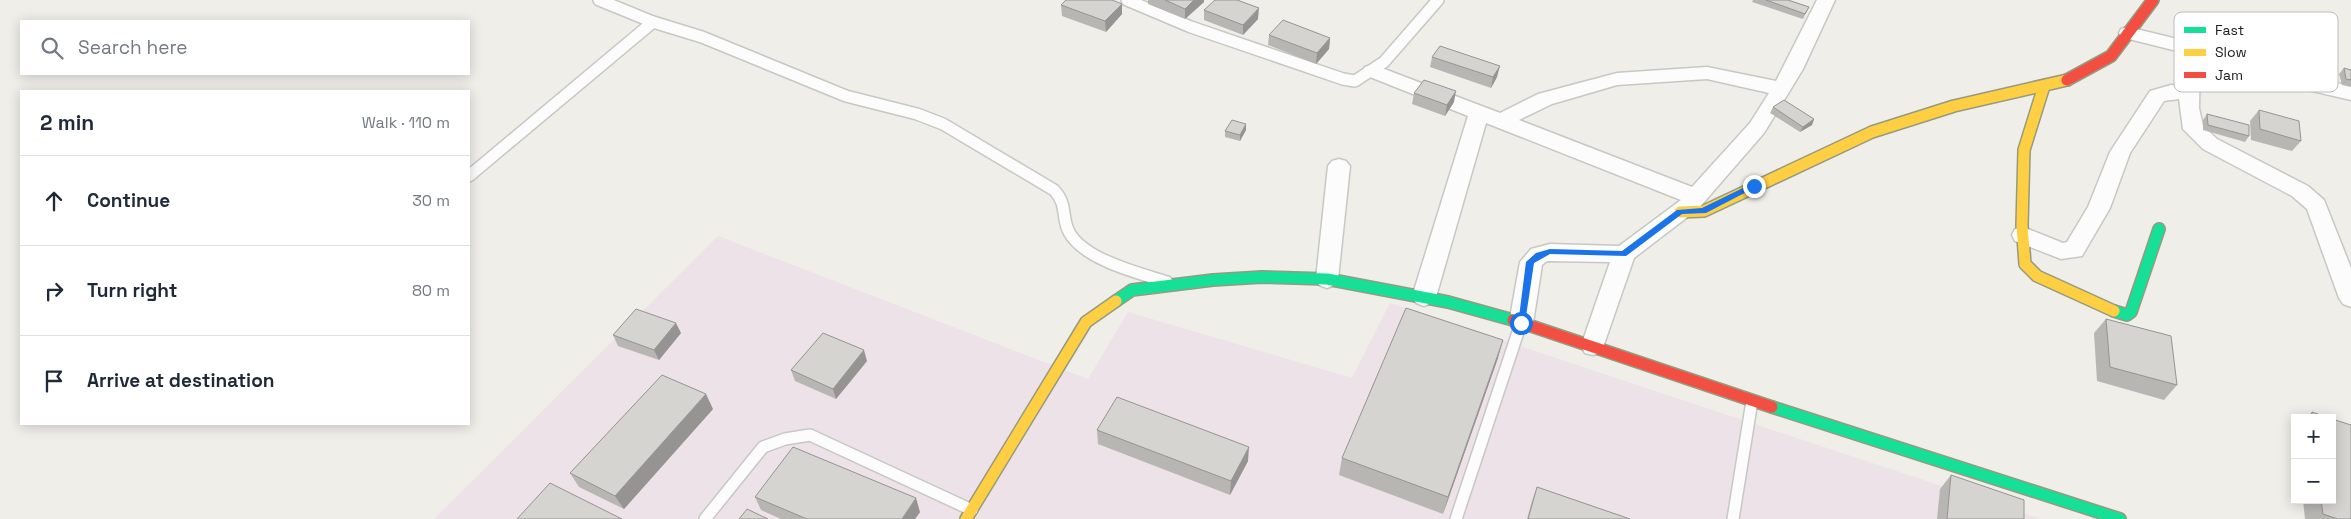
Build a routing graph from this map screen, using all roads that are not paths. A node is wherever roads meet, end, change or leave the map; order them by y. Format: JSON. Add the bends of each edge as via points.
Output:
{"nodes":[{"id":1,"x":599,"y":0,"type":"edge"},
{"id":2,"x":1126,"y":0,"type":"edge"},
{"id":3,"x":1438,"y":0,"type":"edge"},
{"id":4,"x":1826,"y":0,"type":"edge"},
{"id":5,"x":2153,"y":0,"type":"edge"},
{"id":6,"x":653,"y":22,"type":"junction"},
{"id":7,"x":2128,"y":33,"type":"junction"},
{"id":8,"x":2174,"y":44,"type":"edge"},
{"id":9,"x":1372,"y":71,"type":"junction"},
{"id":10,"x":2044,"y":86,"type":"junction"},
{"id":11,"x":2338,"y":89,"type":"edge"},
{"id":12,"x":1781,"y":90,"type":"junction"},
{"id":13,"x":2351,"y":92,"type":"edge"},
{"id":14,"x":2190,"y":93,"type":"joint"},
{"id":15,"x":1479,"y":113,"type":"junction"},
{"id":16,"x":1501,"y":121,"type":"junction"},
{"id":17,"x":1339,"y":166,"type":"dead end"},
{"id":18,"x":470,"y":175,"type":"edge"},
{"id":19,"x":1696,"y":197,"type":"junction"},
{"id":20,"x":1680,"y":212,"type":"junction"},
{"id":21,"x":2160,"y":229,"type":"dead end"},
{"id":22,"x":2023,"y":235,"type":"junction"},
{"id":23,"x":1624,"y":254,"type":"junction"},
{"id":24,"x":1327,"y":279,"type":"junction"},
{"id":25,"x":1175,"y":285,"type":"junction"},
{"id":26,"x":1424,"y":297,"type":"junction"},
{"id":27,"x":2351,"y":298,"type":"edge"},
{"id":28,"x":1521,"y":323,"type":"junction"},
{"id":29,"x":1593,"y":346,"type":"junction"},
{"id":30,"x":1752,"y":400,"type":"junction"},
{"id":31,"x":969,"y":514,"type":"edge"},
{"id":32,"x":705,"y":519,"type":"edge"},
{"id":33,"x":1456,"y":519,"type":"edge"},
{"id":34,"x":1733,"y":519,"type":"edge"},
{"id":35,"x":2120,"y":519,"type":"edge"}],
"edges":[{"from":1,"to":6,"type":"lane"},
{"from":2,"to":9,"type":"lane","via":[[1191,27],[1342,79],[1355,81]]},
{"from":3,"to":9,"type":"lane","via":[[1384,62]]},
{"from":4,"to":12,"type":"street"},
{"from":5,"to":7,"type":"street"},
{"from":6,"to":18,"type":"lane"},
{"from":6,"to":25,"type":"lane","via":[[702,37],[846,96],[943,124],[1054,190],[1063,198],[1069,232],[1080,244],[1102,258]]},
{"from":7,"to":8,"type":"street"},
{"from":7,"to":10,"type":"street","via":[[2111,56],[2069,79]]},
{"from":9,"to":15,"type":"street"},
{"from":10,"to":20,"type":"street","via":[[1954,106],[1872,132],[1704,211]]},
{"from":10,"to":22,"type":"street","via":[[2024,150]]},
{"from":11,"to":13,"type":"street"},
{"from":12,"to":16,"type":"street","via":[[1707,73],[1617,79],[1545,99]]},
{"from":12,"to":19,"type":"street","via":[[1758,128]]},
{"from":14,"to":22,"type":"street","via":[[2170,92],[2157,96],[2120,152],[2099,208],[2074,250],[2061,251]]},
{"from":14,"to":27,"type":"street","via":[[2189,108],[2194,129],[2200,136],[2300,192],[2316,205]]},
{"from":15,"to":16,"type":"street"},
{"from":15,"to":26,"type":"street"},
{"from":16,"to":19,"type":"street"},
{"from":17,"to":24,"type":"street"},
{"from":19,"to":20,"type":"street"},
{"from":20,"to":23,"type":"street"},
{"from":21,"to":22,"type":"street","via":[[2131,312],[2127,315],[2117,314],[2029,270],[2025,264]]},
{"from":23,"to":28,"type":"street","via":[[1550,252],[1539,255],[1530,262]]},
{"from":23,"to":29,"type":"street"},
{"from":24,"to":25,"type":"street","via":[[1262,277]]},
{"from":24,"to":26,"type":"street"},
{"from":25,"to":31,"type":"street","via":[[1132,290],[1086,322]]},
{"from":26,"to":28,"type":"street"},
{"from":28,"to":29,"type":"street"},
{"from":28,"to":33,"type":"lane"},
{"from":29,"to":30,"type":"street"},
{"from":30,"to":34,"type":"lane"},
{"from":30,"to":35,"type":"street"},
{"from":31,"to":32,"type":"lane","via":[[810,435],[763,447]]}]}
